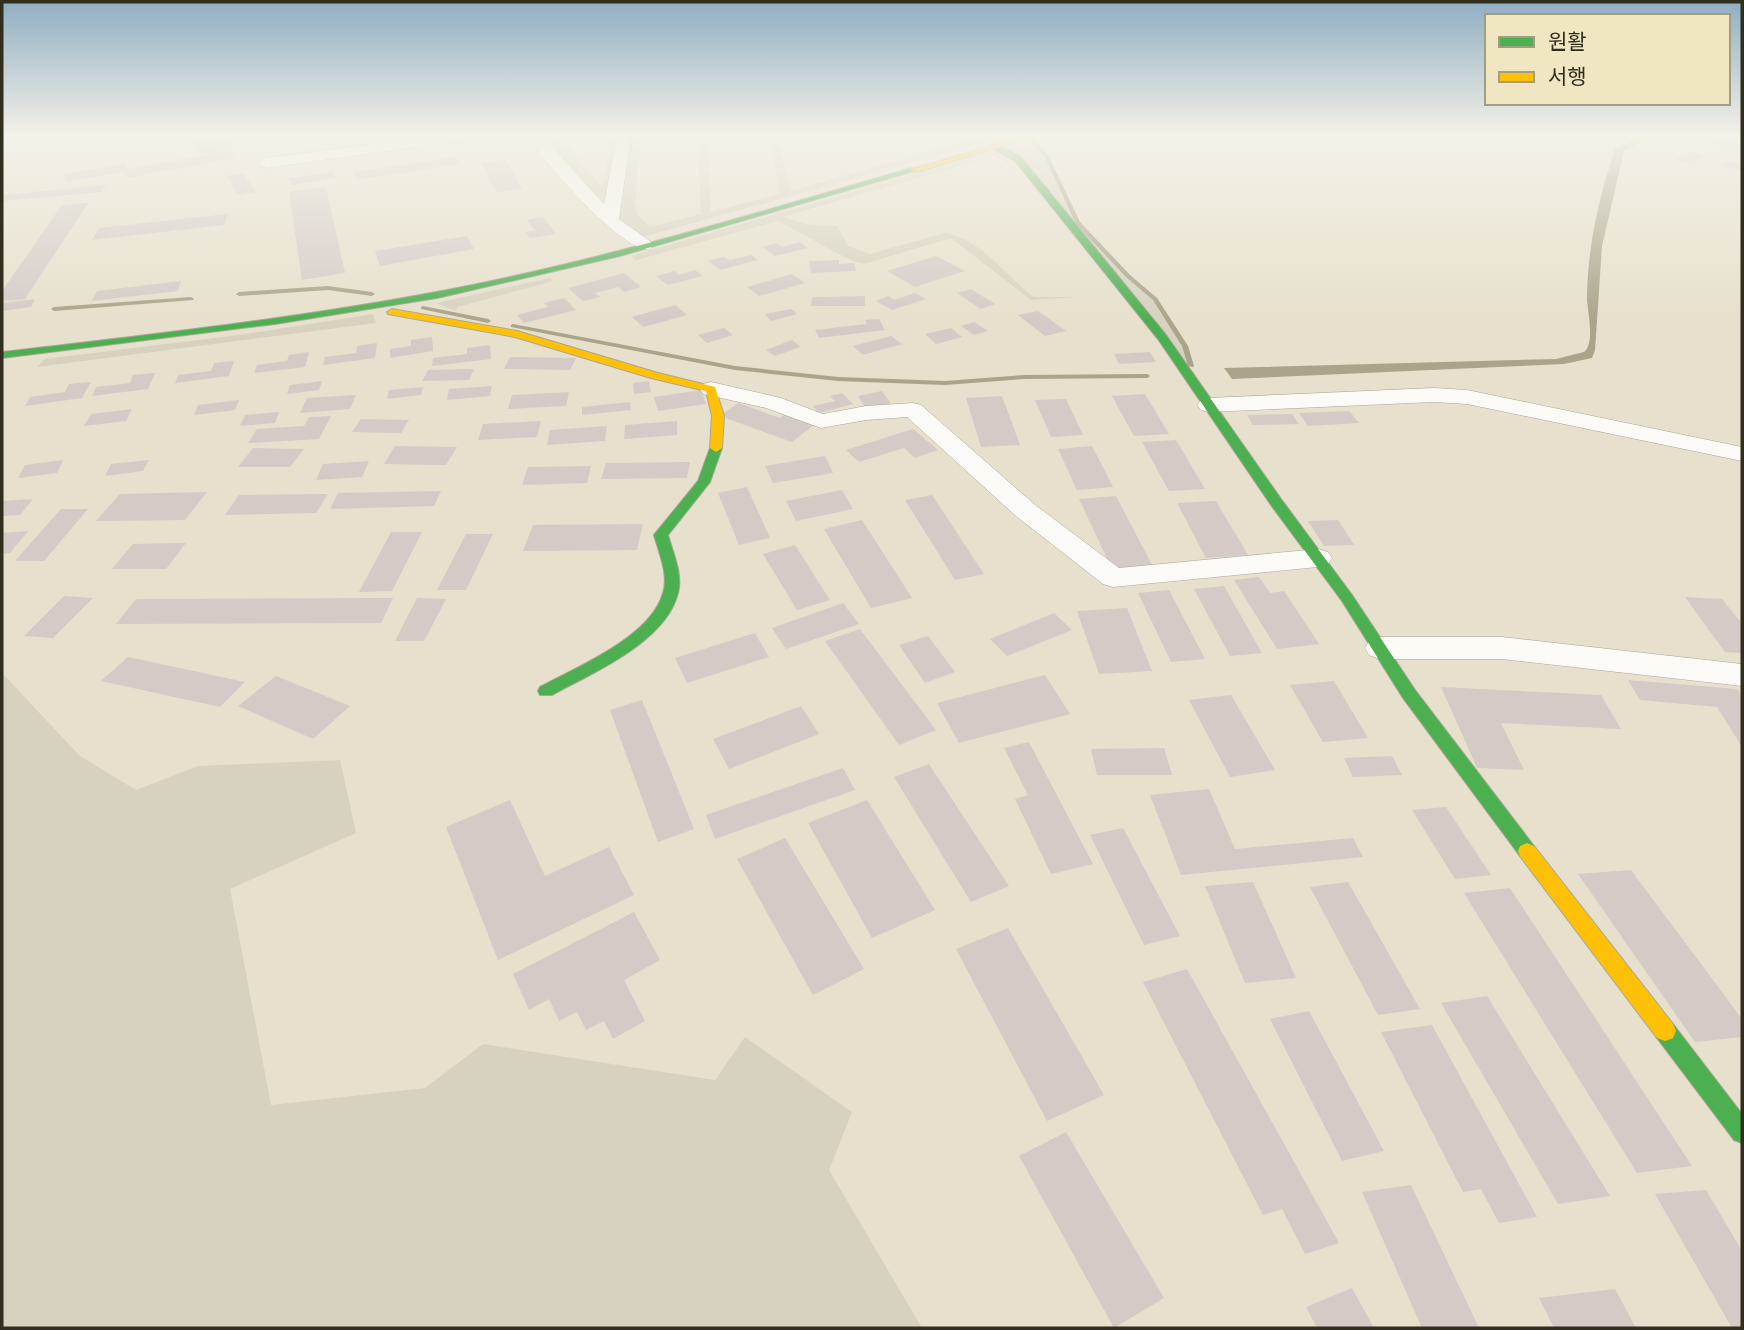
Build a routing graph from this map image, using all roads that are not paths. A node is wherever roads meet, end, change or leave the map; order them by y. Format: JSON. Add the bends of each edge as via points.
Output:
{"nodes":[{"id":1,"x":589,"y":198,"type":"edge"},
{"id":2,"x":614,"y":198,"type":"edge"},
{"id":3,"x":808,"y":198,"type":"edge"},
{"id":4,"x":1049,"y":198,"type":"edge"},
{"id":5,"x":610,"y":221,"type":"junction"},
{"id":6,"x":644,"y":244,"type":"junction"},
{"id":7,"x":355,"y":310,"type":"junction"},
{"id":8,"x":2,"y":355,"type":"edge"},
{"id":9,"x":711,"y":389,"type":"junction"},
{"id":10,"x":1209,"y":405,"type":"junction"},
{"id":11,"x":1742,"y":454,"type":"edge"},
{"id":12,"x":1318,"y":558,"type":"junction"},
{"id":13,"x":1380,"y":648,"type":"junction"},
{"id":14,"x":1742,"y":674,"type":"edge"},
{"id":15,"x":546,"y":691,"type":"dead end"},
{"id":16,"x":1742,"y":1132,"type":"edge"}],
"edges":[{"from":1,"to":5,"type":"street"},
{"from":2,"to":5,"type":"street"},
{"from":3,"to":6,"type":"street"},
{"from":4,"to":10,"type":"street","via":[[1139,307]]},
{"from":5,"to":6,"type":"street"},
{"from":6,"to":7,"type":"street"},
{"from":7,"to":8,"type":"street"},
{"from":7,"to":9,"type":"street","via":[[517,334]]},
{"from":9,"to":12,"type":"street","via":[[773,403],[821,421],[866,412],[914,410],[1025,510],[1113,578]]},
{"from":9,"to":15,"type":"street","via":[[719,431],[709,472],[661,535],[673,576],[671,597],[634,640]]},
{"from":10,"to":11,"type":"street","via":[[1468,397]]},
{"from":10,"to":12,"type":"street"},
{"from":12,"to":13,"type":"street"},
{"from":13,"to":14,"type":"street","via":[[1502,648]]},
{"from":13,"to":16,"type":"street","via":[[1515,836]]}]}
